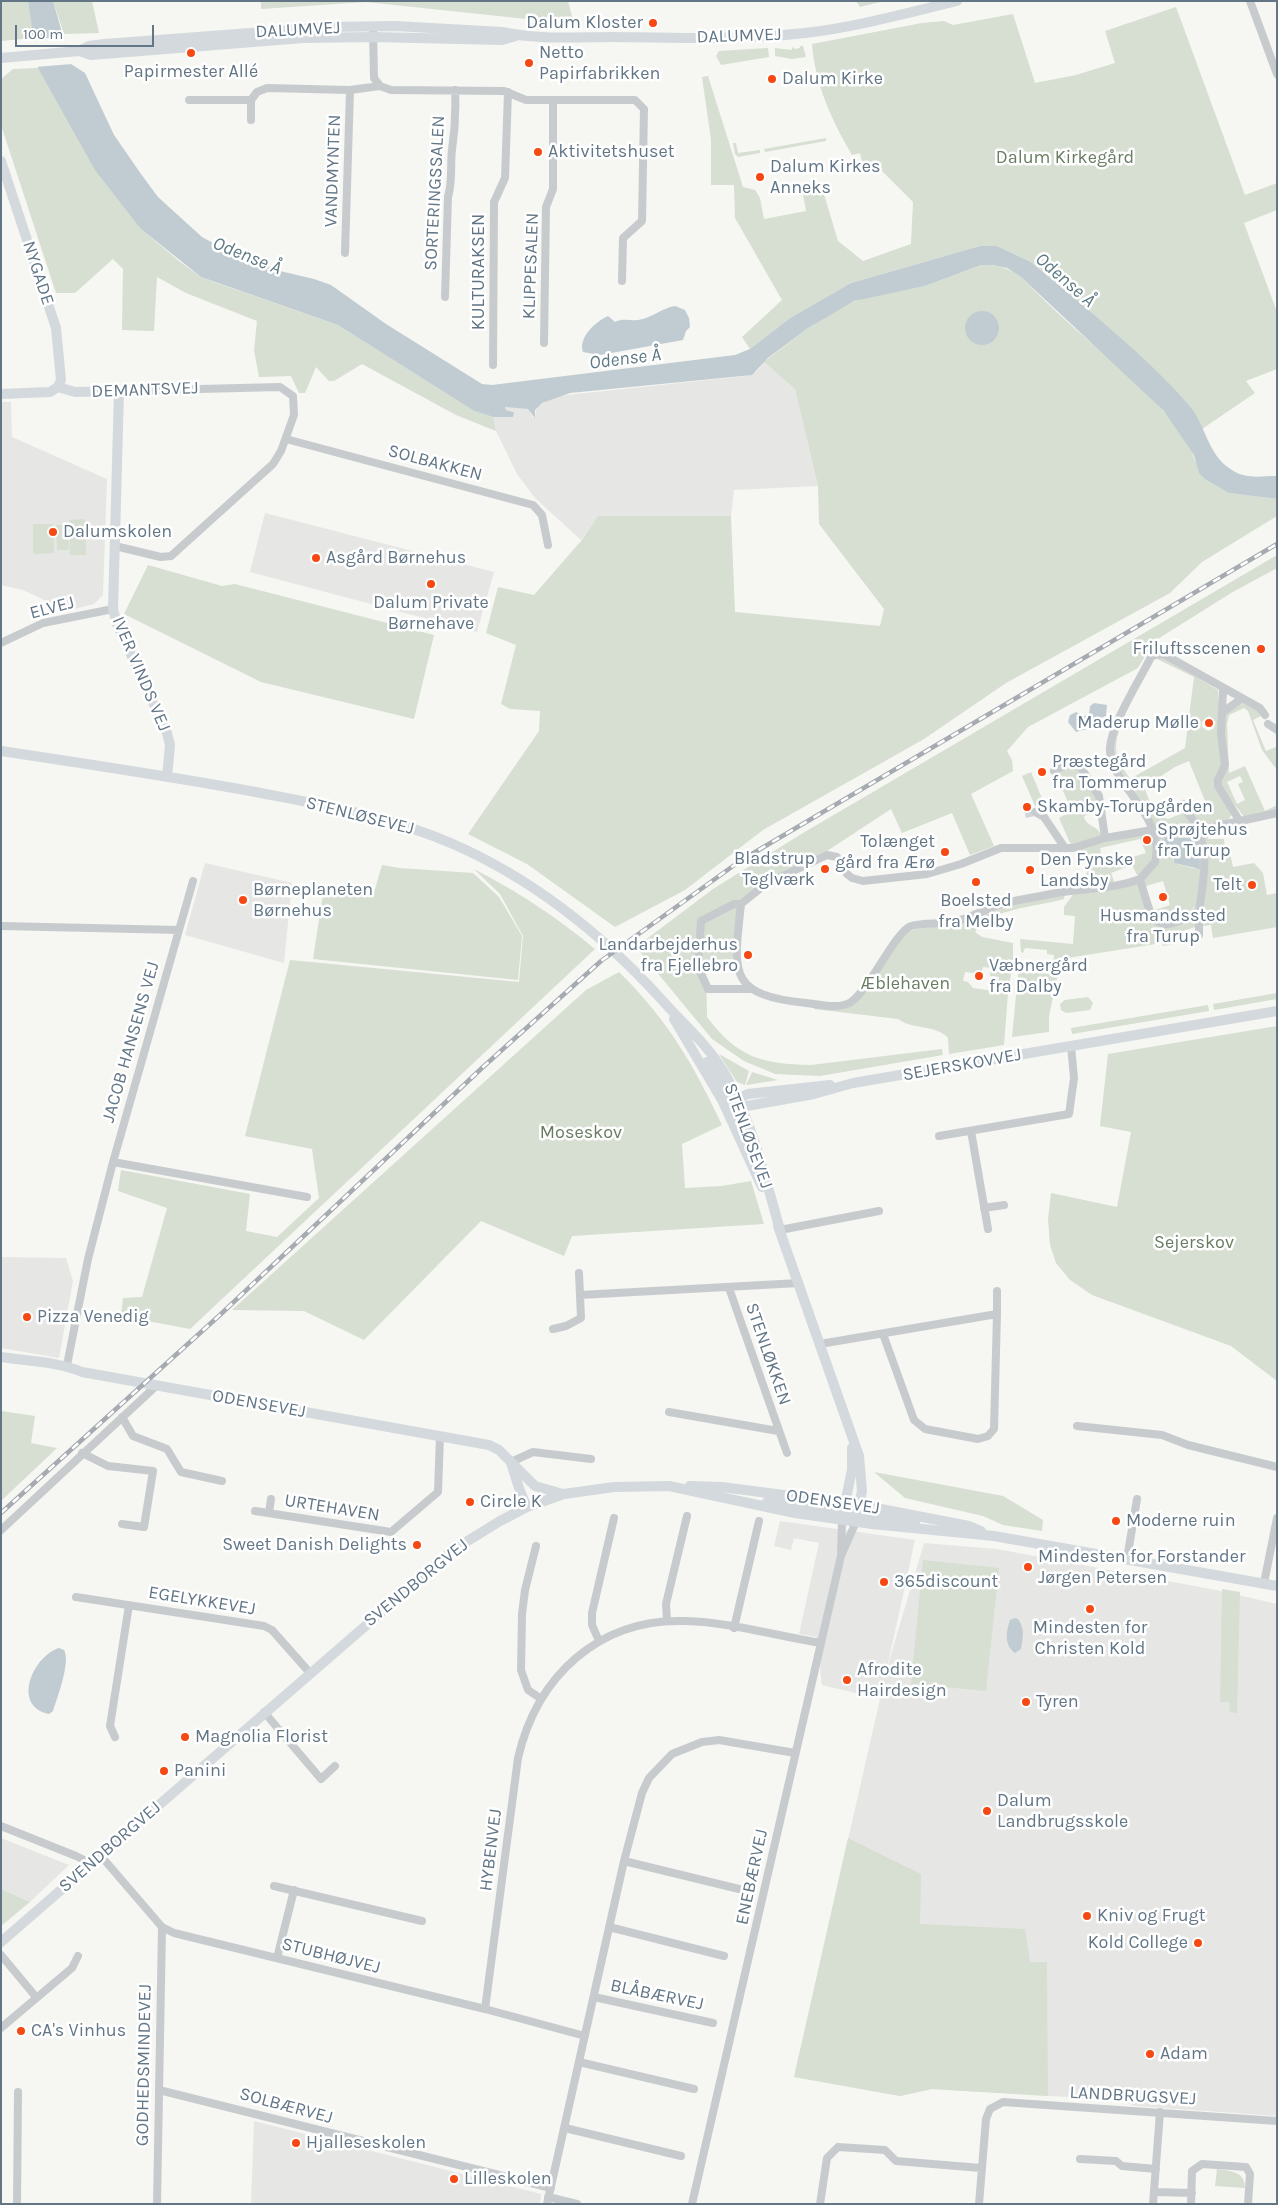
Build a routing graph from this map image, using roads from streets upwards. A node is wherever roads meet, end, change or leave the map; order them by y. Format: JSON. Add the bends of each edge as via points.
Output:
{"nodes":[{"id":1,"x":957,"y":1,"type":"edge"},
{"id":2,"x":1250,"y":1,"type":"edge"},
{"id":3,"x":373,"y":26,"type":"junction"},
{"id":4,"x":518,"y":36,"type":"junction"},
{"id":5,"x":373,"y":37,"type":"junction"},
{"id":6,"x":79,"y":51,"type":"junction"},
{"id":7,"x":1,"y":58,"type":"edge"},
{"id":8,"x":1277,"y":74,"type":"edge"},
{"id":9,"x":380,"y":86,"type":"junction"},
{"id":10,"x":350,"y":90,"type":"junction"},
{"id":11,"x":455,"y":90,"type":"junction"},
{"id":12,"x":508,"y":92,"type":"junction"},
{"id":13,"x":189,"y":100,"type":"dead end"},
{"id":14,"x":251,"y":100,"type":"junction"},
{"id":15,"x":553,"y":101,"type":"junction"},
{"id":16,"x":251,"y":120,"type":"dead end"},
{"id":17,"x":1,"y":161,"type":"edge"},
{"id":18,"x":345,"y":253,"type":"dead end"},
{"id":19,"x":622,"y":281,"type":"dead end"},
{"id":20,"x":445,"y":297,"type":"dead end"},
{"id":21,"x":544,"y":343,"type":"dead end"},
{"id":22,"x":493,"y":365,"type":"dead end"},
{"id":23,"x":58,"y":387,"type":"junction"},
{"id":24,"x":119,"y":391,"type":"junction"},
{"id":25,"x":1,"y":394,"type":"edge"},
{"id":26,"x":286,"y":439,"type":"junction"},
{"id":27,"x":548,"y":545,"type":"dead end"},
{"id":28,"x":115,"y":546,"type":"junction"},
{"id":29,"x":113,"y":609,"type":"junction"},
{"id":30,"x":1,"y":643,"type":"edge"},
{"id":31,"x":1223,"y":689,"type":"junction"},
{"id":32,"x":1241,"y":699,"type":"junction"},
{"id":33,"x":1222,"y":712,"type":"junction"},
{"id":34,"x":1265,"y":714,"type":"dead end"},
{"id":35,"x":1268,"y":724,"type":"dead end"},
{"id":36,"x":1277,"y":730,"type":"edge"},
{"id":37,"x":1,"y":751,"type":"edge"},
{"id":38,"x":1054,"y":771,"type":"dead end"},
{"id":39,"x":167,"y":777,"type":"junction"},
{"id":40,"x":1185,"y":807,"type":"dead end"},
{"id":41,"x":1035,"y":812,"type":"dead end"},
{"id":42,"x":1277,"y":813,"type":"edge"},
{"id":43,"x":1239,"y":820,"type":"junction"},
{"id":44,"x":1199,"y":830,"type":"junction"},
{"id":45,"x":1154,"y":832,"type":"junction"},
{"id":46,"x":1105,"y":838,"type":"junction"},
{"id":47,"x":1065,"y":848,"type":"junction"},
{"id":48,"x":1140,"y":879,"type":"junction"},
{"id":49,"x":193,"y":881,"type":"dead end"},
{"id":50,"x":741,"y":904,"type":"junction"},
{"id":51,"x":1199,"y":910,"type":"junction"},
{"id":52,"x":1,"y":926,"type":"edge"},
{"id":53,"x":178,"y":930,"type":"junction"},
{"id":54,"x":1199,"y":935,"type":"dead end"},
{"id":55,"x":752,"y":989,"type":"junction"},
{"id":56,"x":664,"y":1003,"type":"junction"},
{"id":57,"x":1277,"y":1011,"type":"edge"},
{"id":58,"x":1071,"y":1046,"type":"junction"},
{"id":59,"x":853,"y":1083,"type":"junction"},
{"id":60,"x":734,"y":1099,"type":"junction"},
{"id":61,"x":741,"y":1108,"type":"junction"},
{"id":62,"x":728,"y":1112,"type":"junction"},
{"id":63,"x":971,"y":1131,"type":"junction"},
{"id":64,"x":939,"y":1136,"type":"dead end"},
{"id":65,"x":113,"y":1162,"type":"junction"},
{"id":66,"x":307,"y":1197,"type":"dead end"},
{"id":67,"x":1004,"y":1205,"type":"dead end"},
{"id":68,"x":984,"y":1208,"type":"junction"},
{"id":69,"x":879,"y":1211,"type":"dead end"},
{"id":70,"x":988,"y":1229,"type":"dead end"},
{"id":71,"x":780,"y":1230,"type":"junction"},
{"id":72,"x":579,"y":1273,"type":"dead end"},
{"id":73,"x":799,"y":1283,"type":"junction"},
{"id":74,"x":729,"y":1288,"type":"junction"},
{"id":75,"x":997,"y":1290,"type":"dead end"},
{"id":76,"x":580,"y":1295,"type":"junction"},
{"id":77,"x":997,"y":1314,"type":"junction"},
{"id":78,"x":553,"y":1329,"type":"dead end"},
{"id":79,"x":883,"y":1334,"type":"junction"},
{"id":80,"x":820,"y":1344,"type":"junction"},
{"id":81,"x":1,"y":1357,"type":"edge"},
{"id":82,"x":67,"y":1365,"type":"junction"},
{"id":83,"x":156,"y":1386,"type":"junction"},
{"id":84,"x":668,"y":1412,"type":"dead end"},
{"id":85,"x":122,"y":1417,"type":"junction"},
{"id":86,"x":1077,"y":1426,"type":"dead end"},
{"id":87,"x":778,"y":1431,"type":"junction"},
{"id":88,"x":440,"y":1436,"type":"junction"},
{"id":89,"x":852,"y":1440,"type":"junction"},
{"id":90,"x":82,"y":1453,"type":"junction"},
{"id":91,"x":787,"y":1453,"type":"dead end"},
{"id":92,"x":591,"y":1459,"type":"dead end"},
{"id":93,"x":511,"y":1462,"type":"junction"},
{"id":94,"x":1277,"y":1467,"type":"edge"},
{"id":95,"x":222,"y":1481,"type":"dead end"},
{"id":96,"x":669,"y":1486,"type":"junction"},
{"id":97,"x":564,"y":1494,"type":"junction"},
{"id":98,"x":271,"y":1499,"type":"dead end"},
{"id":99,"x":1138,"y":1499,"type":"dead end"},
{"id":100,"x":527,"y":1507,"type":"junction"},
{"id":101,"x":254,"y":1511,"type":"dead end"},
{"id":102,"x":844,"y":1512,"type":"junction"},
{"id":103,"x":269,"y":1513,"type":"junction"},
{"id":104,"x":858,"y":1514,"type":"junction"},
{"id":105,"x":687,"y":1516,"type":"dead end"},
{"id":106,"x":614,"y":1518,"type":"dead end"},
{"id":107,"x":1277,"y":1518,"type":"edge"},
{"id":108,"x":759,"y":1521,"type":"dead end"},
{"id":109,"x":122,"y":1524,"type":"dead end"},
{"id":110,"x":1,"y":1530,"type":"edge"},
{"id":111,"x":994,"y":1536,"type":"junction"},
{"id":112,"x":536,"y":1546,"type":"dead end"},
{"id":113,"x":841,"y":1556,"type":"junction"},
{"id":114,"x":1127,"y":1559,"type":"junction"},
{"id":115,"x":1264,"y":1583,"type":"junction"},
{"id":116,"x":1277,"y":1586,"type":"edge"},
{"id":117,"x":76,"y":1597,"type":"dead end"},
{"id":118,"x":129,"y":1605,"type":"junction"},
{"id":119,"x":667,"y":1621,"type":"junction"},
{"id":120,"x":734,"y":1628,"type":"junction"},
{"id":121,"x":599,"y":1641,"type":"junction"},
{"id":122,"x":821,"y":1643,"type":"junction"},
{"id":123,"x":310,"y":1673,"type":"junction"},
{"id":124,"x":540,"y":1698,"type":"junction"},
{"id":125,"x":264,"y":1712,"type":"junction"},
{"id":126,"x":115,"y":1737,"type":"dead end"},
{"id":127,"x":795,"y":1752,"type":"junction"},
{"id":128,"x":335,"y":1766,"type":"dead end"},
{"id":129,"x":1,"y":1826,"type":"edge"},
{"id":130,"x":101,"y":1856,"type":"junction"},
{"id":131,"x":624,"y":1861,"type":"junction"},
{"id":132,"x":92,"y":1864,"type":"junction"},
{"id":133,"x":274,"y":1886,"type":"dead end"},
{"id":134,"x":739,"y":1889,"type":"dead end"},
{"id":135,"x":294,"y":1890,"type":"junction"},
{"id":136,"x":422,"y":1921,"type":"dead end"},
{"id":137,"x":162,"y":1927,"type":"junction"},
{"id":138,"x":609,"y":1927,"type":"junction"},
{"id":139,"x":1,"y":1942,"type":"edge"},
{"id":140,"x":1,"y":1955,"type":"edge"},
{"id":141,"x":78,"y":1956,"type":"dead end"},
{"id":142,"x":724,"y":1956,"type":"dead end"},
{"id":143,"x":277,"y":1958,"type":"junction"},
{"id":144,"x":36,"y":1997,"type":"junction"},
{"id":145,"x":594,"y":1997,"type":"junction"},
{"id":146,"x":485,"y":2009,"type":"junction"},
{"id":147,"x":714,"y":2023,"type":"dead end"},
{"id":148,"x":1,"y":2028,"type":"edge"},
{"id":149,"x":585,"y":2036,"type":"junction"},
{"id":150,"x":579,"y":2062,"type":"junction"},
{"id":151,"x":694,"y":2089,"type":"dead end"},
{"id":152,"x":159,"y":2090,"type":"junction"},
{"id":153,"x":18,"y":2092,"type":"dead end"},
{"id":154,"x":1160,"y":2112,"type":"junction"},
{"id":155,"x":1277,"y":2121,"type":"edge"},
{"id":156,"x":565,"y":2128,"type":"junction"},
{"id":157,"x":681,"y":2156,"type":"dead end"},
{"id":158,"x":1080,"y":2159,"type":"dead end"},
{"id":159,"x":981,"y":2168,"type":"junction"},
{"id":160,"x":1156,"y":2169,"type":"junction"},
{"id":161,"x":551,"y":2188,"type":"junction"},
{"id":162,"x":1154,"y":2192,"type":"junction"},
{"id":163,"x":1192,"y":2193,"type":"junction"},
{"id":164,"x":548,"y":2201,"type":"edge"},
{"id":165,"x":17,"y":2204,"type":"edge"},
{"id":166,"x":157,"y":2204,"type":"edge"},
{"id":167,"x":577,"y":2204,"type":"edge"},
{"id":168,"x":692,"y":2204,"type":"edge"},
{"id":169,"x":820,"y":2204,"type":"edge"},
{"id":170,"x":979,"y":2204,"type":"edge"},
{"id":171,"x":1153,"y":2204,"type":"edge"},
{"id":172,"x":1191,"y":2204,"type":"edge"},
{"id":173,"x":1248,"y":2204,"type":"edge"}],
"edges":[{"from":1,"to":4,"type":"street","name":"DALUMVEJ","via":[[805,33],[713,38]]},
{"from":2,"to":8,"type":"street"},
{"from":3,"to":4,"type":"street","name":"DALUMVEJ","via":[[502,32]]},
{"from":3,"to":5,"type":"street"},
{"from":3,"to":6,"type":"street","name":"DALUMVEJ","via":[[105,44]]},
{"from":4,"to":5,"type":"street","name":"DALUMVEJ","via":[[502,40]]},
{"from":5,"to":6,"type":"street","name":"DALUMVEJ","via":[[240,42],[91,55]]},
{"from":5,"to":9,"type":"street","via":[[374,78]]},
{"from":6,"to":7,"type":"street","name":"DALUMVEJ"},
{"from":9,"to":10,"type":"street"},
{"from":9,"to":11,"type":"street","via":[[392,90]]},
{"from":10,"to":14,"type":"street","via":[[267,88],[257,92]]},
{"from":10,"to":18,"type":"street","name":"VANDMYNTEN"},
{"from":11,"to":12,"type":"street"},
{"from":11,"to":20,"type":"street","name":"SORTERINGSSALEN"},
{"from":12,"to":15,"type":"street","via":[[526,100]]},
{"from":12,"to":22,"type":"street","name":"KULTURAKSEN","via":[[505,178],[494,202]]},
{"from":13,"to":14,"type":"street"},
{"from":14,"to":16,"type":"street"},
{"from":15,"to":19,"type":"street","via":[[635,100],[644,109],[642,221],[623,238]]},
{"from":15,"to":21,"type":"street","name":"KLIPPESALEN","via":[[553,189],[546,207]]},
{"from":17,"to":23,"type":"street","name":"NYGADE","via":[[56,328],[61,380]]},
{"from":23,"to":24,"type":"street","name":"DEMANTSVEJ","via":[[74,392]]},
{"from":23,"to":25,"type":"street","name":"DEMANTSVEJ","via":[[50,392]]},
{"from":24,"to":26,"type":"street","name":"DEMANTSVEJ","via":[[280,387],[290,392],[295,400]]},
{"from":24,"to":28,"type":"street","name":"IVER VINDS VEJ"},
{"from":26,"to":27,"type":"street","name":"SOLBAKKEN","via":[[533,505],[542,515]]},
{"from":26,"to":28,"type":"street","via":[[273,464],[171,556],[161,558]]},
{"from":28,"to":29,"type":"street","name":"IVER VINDS VEJ"},
{"from":29,"to":30,"type":"street","name":"ELVEJ","via":[[43,623]]},
{"from":29,"to":39,"type":"street","name":"IVER VINDS VEJ","via":[[167,733],[170,744]]},
{"from":31,"to":32,"type":"street"},
{"from":31,"to":33,"type":"street"},
{"from":31,"to":45,"type":"street","via":[[1165,655],[1157,654],[1151,657],[1118,721],[1110,742],[1110,755]]},
{"from":32,"to":33,"type":"street"},
{"from":32,"to":34,"type":"street"},
{"from":33,"to":43,"type":"street","via":[[1224,765],[1218,786]]},
{"from":35,"to":36,"type":"street"},
{"from":37,"to":39,"type":"street","name":"STENLØSEVEJ"},
{"from":38,"to":46,"type":"street","via":[[1072,761],[1078,763],[1099,796]]},
{"from":39,"to":56,"type":"street","name":"STENLØSEVEJ","via":[[377,816],[462,848],[551,899],[633,968]]},
{"from":40,"to":44,"type":"street"},
{"from":41,"to":47,"type":"street","via":[[1044,817]]},
{"from":42,"to":43,"type":"street"},
{"from":43,"to":44,"type":"street"},
{"from":44,"to":45,"type":"street"},
{"from":44,"to":51,"type":"street","via":[[1204,849]]},
{"from":45,"to":46,"type":"street"},
{"from":45,"to":48,"type":"street","via":[[1155,862]]},
{"from":46,"to":47,"type":"street"},
{"from":47,"to":50,"type":"street","via":[[1001,848],[928,874],[863,881],[847,874],[838,857],[827,855],[766,884]]},
{"from":48,"to":51,"type":"street","via":[[1149,912],[1157,922],[1178,922]]},
{"from":48,"to":55,"type":"street","via":[[1018,900],[956,922],[911,927],[900,934],[890,953],[848,1004],[839,1006],[778,1000]]},
{"from":49,"to":53,"type":"street","name":"JACOB HANSENS VEJ"},
{"from":50,"to":55,"type":"street","via":[[735,959],[740,976]]},
{"from":50,"to":55,"type":"street","via":[[734,904],[701,921],[698,967],[708,989]]},
{"from":51,"to":54,"type":"street"},
{"from":52,"to":53,"type":"street"},
{"from":53,"to":65,"type":"street","name":"JACOB HANSENS VEJ"},
{"from":56,"to":60,"type":"street"},
{"from":56,"to":62,"type":"street","name":"STENLØSEVEJ"},
{"from":57,"to":58,"type":"street","name":"SEJERSKOVVEJ"},
{"from":58,"to":59,"type":"street","name":"SEJERSKOVVEJ"},
{"from":58,"to":63,"type":"street","via":[[1074,1078],[1068,1114]]},
{"from":59,"to":60,"type":"street","name":"SEJERSKOVVEJ","via":[[810,1086]]},
{"from":59,"to":61,"type":"street","name":"SEJERSKOVVEJ"},
{"from":60,"to":61,"type":"street"},
{"from":60,"to":62,"type":"street"},
{"from":61,"to":71,"type":"street","name":"STENLØSEVEJ"},
{"from":62,"to":71,"type":"street","name":"STENLØSEVEJ"},
{"from":63,"to":64,"type":"street"},
{"from":63,"to":68,"type":"street"},
{"from":65,"to":66,"type":"street"},
{"from":65,"to":82,"type":"street","name":"JACOB HANSENS VEJ","via":[[88,1259]]},
{"from":67,"to":68,"type":"street"},
{"from":68,"to":70,"type":"street"},
{"from":69,"to":71,"type":"street"},
{"from":71,"to":73,"type":"street","name":"STENLØSEVEJ"},
{"from":72,"to":76,"type":"street"},
{"from":73,"to":74,"type":"street","name":"STENLØKKEN"},
{"from":73,"to":80,"type":"street","name":"STENLØSEVEJ"},
{"from":74,"to":76,"type":"street","name":"STENLØKKEN"},
{"from":74,"to":87,"type":"street","name":"STENLØKKEN"},
{"from":75,"to":77,"type":"street"},
{"from":76,"to":78,"type":"street","via":[[581,1318]]},
{"from":77,"to":79,"type":"street"},
{"from":77,"to":79,"type":"street","via":[[994,1429],[988,1436],[978,1439],[925,1429],[914,1420]]},
{"from":79,"to":80,"type":"street"},
{"from":80,"to":89,"type":"street","name":"STENLØSEVEJ"},
{"from":81,"to":82,"type":"street","name":"ODENSEVEJ"},
{"from":82,"to":83,"type":"street","name":"ODENSEVEJ","via":[[82,1372]]},
{"from":83,"to":85,"type":"street"},
{"from":83,"to":88,"type":"street","name":"ODENSEVEJ"},
{"from":84,"to":87,"type":"street","name":"STENLØKKEN"},
{"from":85,"to":90,"type":"street"},
{"from":85,"to":95,"type":"street","via":[[133,1436],[167,1449],[181,1472]]},
{"from":86,"to":94,"type":"street","via":[[1162,1436]]},
{"from":87,"to":91,"type":"street","name":"STENLØKKEN"},
{"from":88,"to":93,"type":"street","name":"ODENSEVEJ","via":[[489,1446],[499,1450]]},
{"from":88,"to":103,"type":"street","name":"URTEHAVEN","via":[[438,1492],[391,1532]]},
{"from":89,"to":102,"type":"street","name":"STENLØSEVEJ","via":[[852,1470]]},
{"from":89,"to":104,"type":"street","name":"STENLØSEVEJ","via":[[861,1470]]},
{"from":90,"to":109,"type":"street","via":[[108,1466],[153,1471],[144,1526]]},
{"from":90,"to":110,"type":"street"},
{"from":92,"to":93,"type":"street","via":[[533,1452]]},
{"from":93,"to":97,"type":"street","name":"ODENSEVEJ","via":[[535,1486]]},
{"from":93,"to":100,"type":"street"},
{"from":96,"to":97,"type":"street","name":"SVENDBORGVEJ","via":[[614,1487]]},
{"from":96,"to":102,"type":"street","name":"ODENSEVEJ","via":[[722,1487]]},
{"from":96,"to":102,"type":"street","name":"SVENDBORGVEJ","via":[[738,1503],[769,1502]]},
{"from":97,"to":100,"type":"street","name":"SVENDBORGVEJ"},
{"from":98,"to":103,"type":"street","name":"URTEHAVEN"},
{"from":99,"to":114,"type":"street"},
{"from":100,"to":123,"type":"street","name":"SVENDBORGVEJ","via":[[453,1550]]},
{"from":101,"to":103,"type":"street","name":"URTEHAVEN"},
{"from":102,"to":104,"type":"street"},
{"from":102,"to":104,"type":"street"},
{"from":102,"to":113,"type":"street","name":"ENEBÆRVEJ"},
{"from":104,"to":111,"type":"street","name":"ODENSEVEJ"},
{"from":104,"to":111,"type":"street","name":"ODENSEVEJ","via":[[940,1520]]},
{"from":104,"to":113,"type":"street","name":"ENEBÆRVEJ"},
{"from":105,"to":119,"type":"street","via":[[666,1604]]},
{"from":106,"to":121,"type":"street","via":[[592,1613],[592,1625]]},
{"from":107,"to":115,"type":"street"},
{"from":108,"to":120,"type":"street"},
{"from":111,"to":114,"type":"street","name":"ODENSEVEJ"},
{"from":112,"to":124,"type":"street","via":[[522,1614],[521,1670],[528,1690]]},
{"from":113,"to":122,"type":"street","name":"ENEBÆRVEJ"},
{"from":114,"to":115,"type":"street","name":"ODENSEVEJ"},
{"from":115,"to":116,"type":"street","name":"ODENSEVEJ"},
{"from":117,"to":118,"type":"street","name":"EGELYKKEVEJ"},
{"from":118,"to":123,"type":"street","name":"EGELYKKEVEJ","via":[[264,1626],[272,1630]]},
{"from":118,"to":126,"type":"street","name":"EGELYKKEVEJ","via":[[110,1726]]},
{"from":119,"to":120,"type":"street","name":"HYBENVEJ"},
{"from":119,"to":121,"type":"street","name":"HYBENVEJ","via":[[642,1625]]},
{"from":120,"to":122,"type":"street","name":"HYBENVEJ"},
{"from":121,"to":124,"type":"street","name":"HYBENVEJ","via":[[576,1656]]},
{"from":122,"to":127,"type":"street","name":"ENEBÆRVEJ"},
{"from":123,"to":125,"type":"street","name":"SVENDBORGVEJ"},
{"from":124,"to":146,"type":"street","name":"HYBENVEJ","via":[[529,1718],[518,1758]]},
{"from":125,"to":128,"type":"street","via":[[321,1779]]},
{"from":125,"to":130,"type":"street","name":"SVENDBORGVEJ"},
{"from":127,"to":131,"type":"street","name":"BLÅBÆRVEJ","via":[[718,1740],[702,1742],[672,1754],[649,1778],[642,1792]]},
{"from":127,"to":168,"type":"street","name":"ENEBÆRVEJ"},
{"from":129,"to":132,"type":"street"},
{"from":130,"to":132,"type":"street","name":"SVENDBORGVEJ"},
{"from":130,"to":137,"type":"street","name":"STUBHØJVEJ"},
{"from":131,"to":134,"type":"street"},
{"from":131,"to":138,"type":"street","name":"BLÅBÆRVEJ"},
{"from":132,"to":139,"type":"street","name":"SVENDBORGVEJ"},
{"from":133,"to":135,"type":"street"},
{"from":135,"to":136,"type":"street"},
{"from":135,"to":143,"type":"street"},
{"from":137,"to":143,"type":"street","name":"STUBHØJVEJ","via":[[174,1933]]},
{"from":137,"to":152,"type":"street","name":"GODHEDSMINDEVEJ"},
{"from":138,"to":142,"type":"street"},
{"from":138,"to":145,"type":"street","name":"BLÅBÆRVEJ"},
{"from":140,"to":144,"type":"street"},
{"from":141,"to":144,"type":"street","via":[[72,1968]]},
{"from":143,"to":146,"type":"street","name":"STUBHØJVEJ"},
{"from":144,"to":148,"type":"street"},
{"from":145,"to":147,"type":"street","name":"BLÅBÆRVEJ"},
{"from":145,"to":149,"type":"street","name":"BLÅBÆRVEJ"},
{"from":146,"to":149,"type":"street","name":"STUBHØJVEJ"},
{"from":149,"to":150,"type":"street","name":"BLÅBÆRVEJ"},
{"from":150,"to":151,"type":"street"},
{"from":150,"to":156,"type":"street","name":"BLÅBÆRVEJ"},
{"from":152,"to":161,"type":"street","name":"SOLBÆRVEJ"},
{"from":152,"to":166,"type":"street","name":"GODHEDSMINDEVEJ"},
{"from":153,"to":165,"type":"street"},
{"from":154,"to":155,"type":"street","name":"LANDBRUGSVEJ"},
{"from":154,"to":159,"type":"street","name":"LANDBRUGSVEJ","via":[[1003,2102],[990,2109],[986,2119]]},
{"from":154,"to":160,"type":"street"},
{"from":156,"to":157,"type":"street"},
{"from":156,"to":161,"type":"street","name":"BLÅBÆRVEJ"},
{"from":158,"to":160,"type":"street","via":[[1116,2161],[1122,2166]]},
{"from":159,"to":169,"type":"street","via":[[896,2161],[885,2150],[838,2147],[827,2158]]},
{"from":159,"to":170,"type":"street"},
{"from":160,"to":162,"type":"street"},
{"from":161,"to":164,"type":"street","name":"BLÅBÆRVEJ"},
{"from":162,"to":163,"type":"street"},
{"from":162,"to":171,"type":"street"},
{"from":163,"to":172,"type":"street"},
{"from":163,"to":173,"type":"street","via":[[1192,2171],[1202,2164],[1246,2167],[1250,2174]]},
{"from":164,"to":167,"type":"street","name":"BLÅBÆRVEJ"}]}
